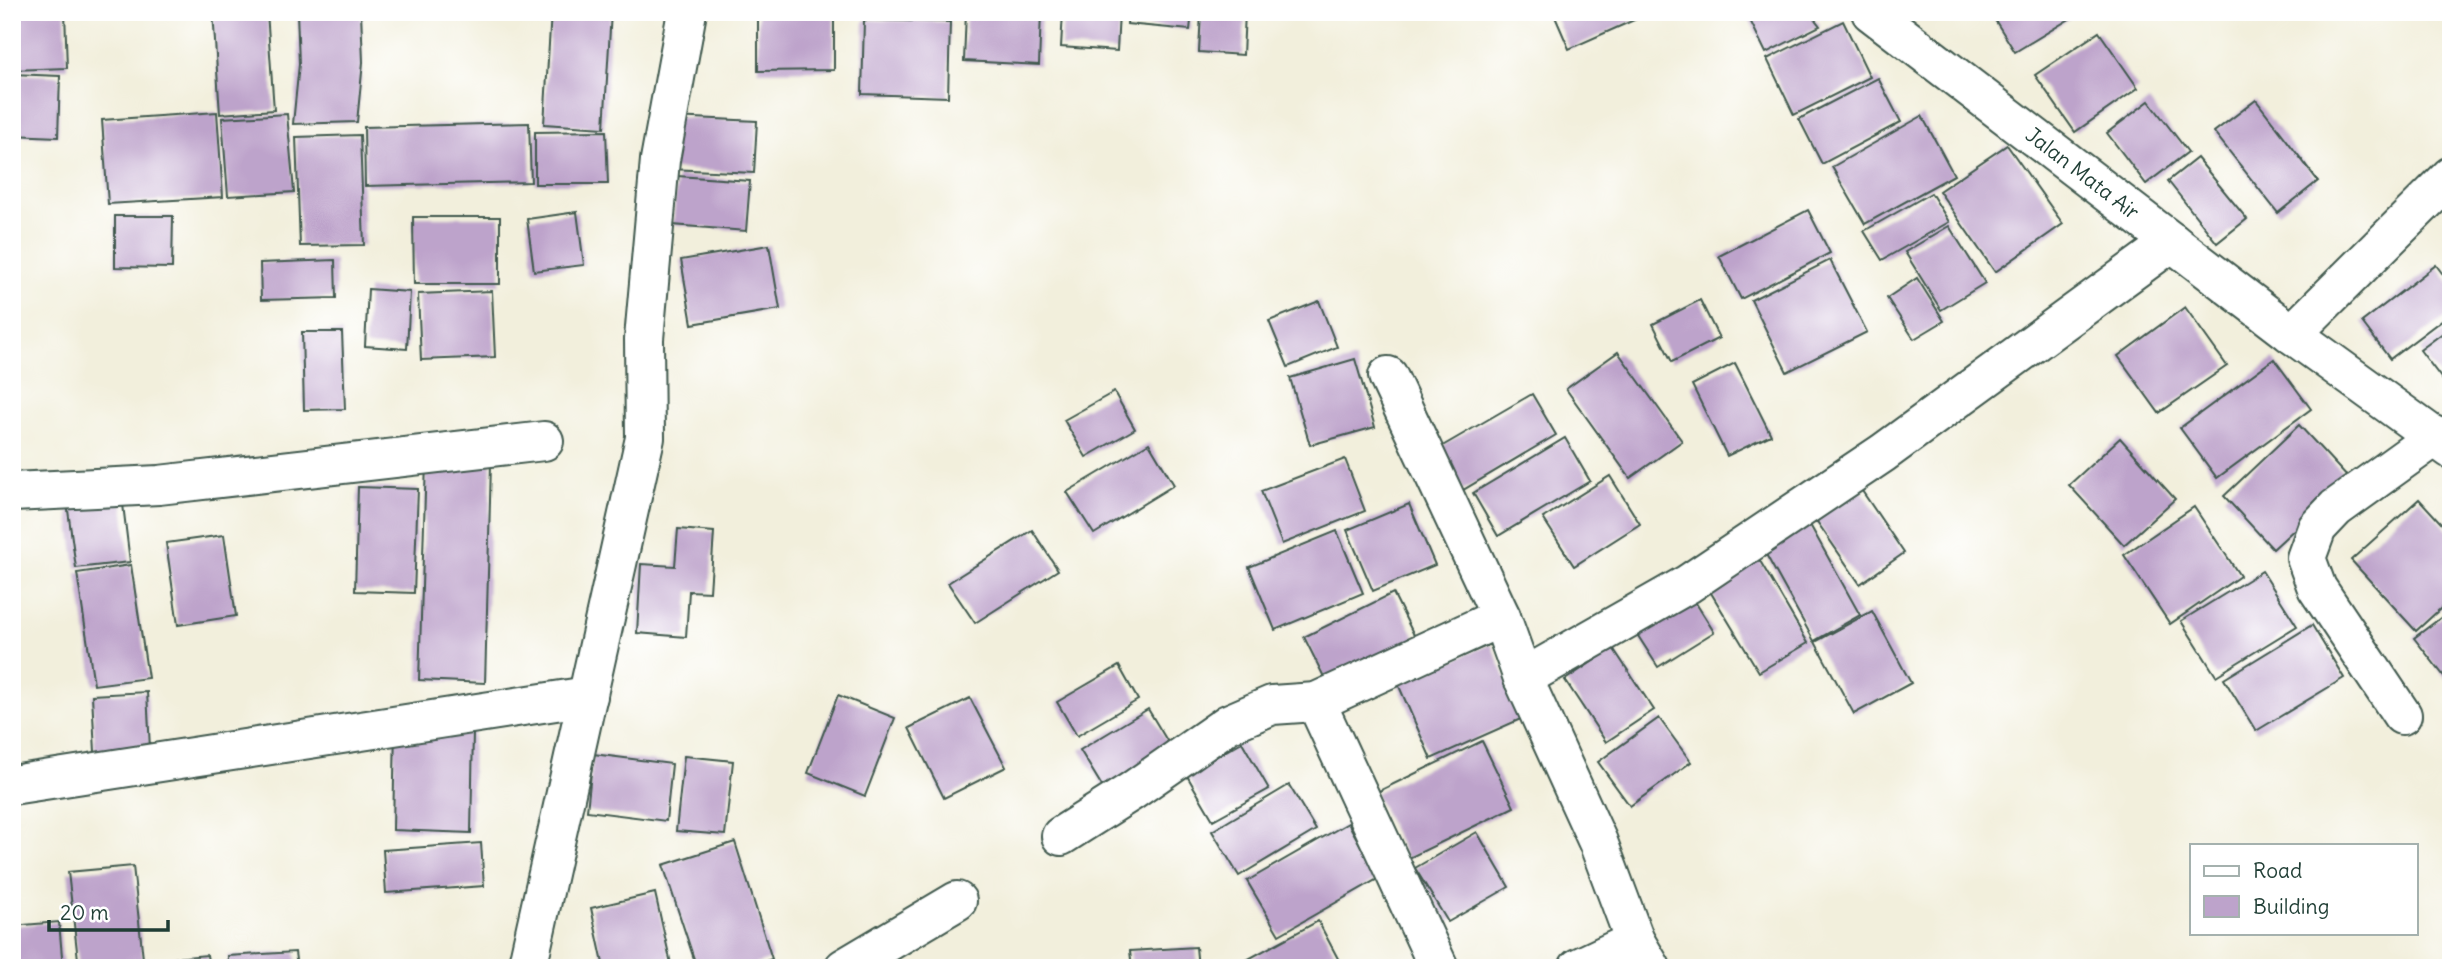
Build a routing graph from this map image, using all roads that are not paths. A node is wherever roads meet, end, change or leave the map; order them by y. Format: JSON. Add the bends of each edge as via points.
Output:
{"nodes":[{"id":1,"x":687,"y":12,"type":"edge"},
{"id":2,"x":1871,"y":12,"type":"edge"},
{"id":3,"x":2451,"y":176,"type":"edge"},
{"id":4,"x":2172,"y":242,"type":"junction"},
{"id":5,"x":2292,"y":334,"type":"junction"},
{"id":6,"x":1388,"y":376,"type":"dead end"},
{"id":7,"x":544,"y":441,"type":"dead end"},
{"id":8,"x":2443,"y":442,"type":"edge"},
{"id":9,"x":12,"y":492,"type":"edge"},
{"id":10,"x":1501,"y":617,"type":"junction"},
{"id":11,"x":1523,"y":678,"type":"junction"},
{"id":12,"x":588,"y":696,"type":"junction"},
{"id":13,"x":1316,"y":702,"type":"junction"},
{"id":14,"x":2402,"y":715,"type":"dead end"},
{"id":15,"x":12,"y":785,"type":"edge"},
{"id":16,"x":1061,"y":836,"type":"dead end"},
{"id":17,"x":957,"y":901,"type":"dead end"},
{"id":18,"x":1643,"y":955,"type":"edge"},
{"id":19,"x":527,"y":968,"type":"edge"},
{"id":20,"x":844,"y":968,"type":"edge"},
{"id":21,"x":1439,"y":968,"type":"edge"},
{"id":22,"x":1578,"y":968,"type":"edge"}],
"edges":[{"from":1,"to":12,"type":"street","via":[[659,174],[644,340],[645,438]]},
{"from":2,"to":4,"type":"street","name":"Jalan Mata Air"},
{"from":3,"to":5,"type":"street"},
{"from":4,"to":5,"type":"street","name":"Jalan Mata Air"},
{"from":4,"to":11,"type":"street","via":[[1882,453],[1711,569]]},
{"from":5,"to":8,"type":"street","name":"Jalan Mata Air"},
{"from":6,"to":10,"type":"street"},
{"from":7,"to":9,"type":"street","via":[[159,485]]},
{"from":8,"to":14,"type":"street","via":[[2336,508],[2317,528],[2306,558],[2317,588]]},
{"from":10,"to":11,"type":"street"},
{"from":10,"to":13,"type":"street"},
{"from":11,"to":18,"type":"street","via":[[1598,842]]},
{"from":12,"to":15,"type":"street"},
{"from":12,"to":19,"type":"street"},
{"from":13,"to":16,"type":"street","via":[[1272,705],[1228,724]]},
{"from":13,"to":21,"type":"street"},
{"from":17,"to":20,"type":"street"},
{"from":18,"to":22,"type":"street"}]}
